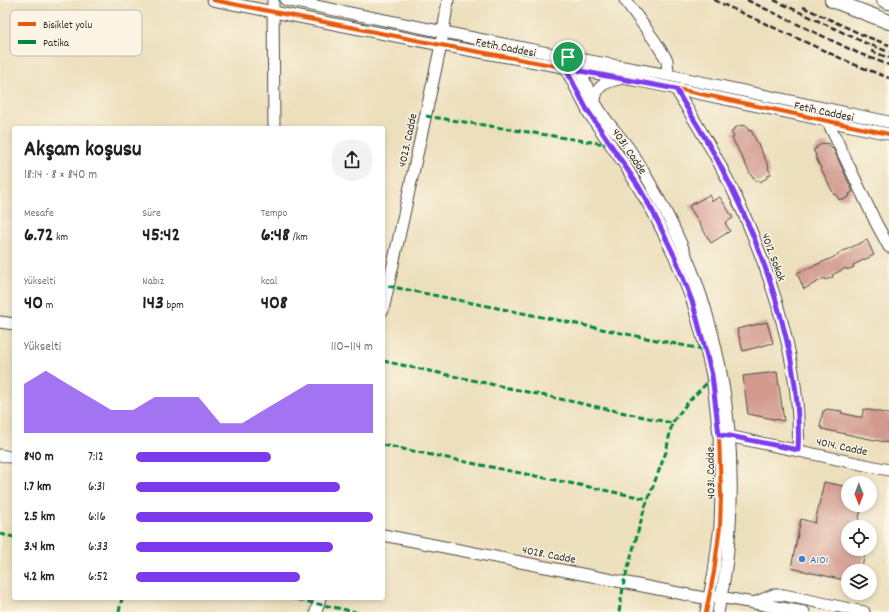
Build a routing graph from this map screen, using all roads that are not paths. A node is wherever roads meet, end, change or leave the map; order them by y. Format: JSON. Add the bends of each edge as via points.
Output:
{"nodes":[{"id":1,"x":213,"y":0,"type":"edge"},
{"id":2,"x":273,"y":0,"type":"edge"},
{"id":3,"x":286,"y":0,"type":"edge"},
{"id":4,"x":448,"y":0,"type":"edge"},
{"id":5,"x":625,"y":0,"type":"edge"},
{"id":6,"x":832,"y":0,"type":"edge"},
{"id":7,"x":884,"y":0,"type":"edge"},
{"id":8,"x":889,"y":2,"type":"edge"},
{"id":9,"x":273,"y":12,"type":"junction"},
{"id":10,"x":889,"y":22,"type":"edge"},
{"id":11,"x":443,"y":32,"type":"junction"},
{"id":12,"x":441,"y":45,"type":"junction"},
{"id":13,"x":568,"y":57,"type":"junction"},
{"id":14,"x":582,"y":59,"type":"junction"},
{"id":15,"x":566,"y":69,"type":"junction"},
{"id":16,"x":580,"y":71,"type":"junction"},
{"id":17,"x":668,"y":75,"type":"junction"},
{"id":18,"x":620,"y":79,"type":"junction"},
{"id":19,"x":676,"y":89,"type":"junction"},
{"id":20,"x":595,"y":101,"type":"junction"},
{"id":21,"x":828,"y":122,"type":"junction"},
{"id":22,"x":889,"y":122,"type":"edge"},
{"id":23,"x":274,"y":126,"type":"edge"},
{"id":24,"x":889,"y":134,"type":"edge"},
{"id":25,"x":889,"y":247,"type":"edge"},
{"id":26,"x":385,"y":301,"type":"edge"},
{"id":27,"x":0,"y":322,"type":"edge"},
{"id":28,"x":12,"y":324,"type":"edge"},
{"id":29,"x":719,"y":435,"type":"junction"},
{"id":30,"x":730,"y":436,"type":"junction"},
{"id":31,"x":798,"y":450,"type":"junction"},
{"id":32,"x":0,"y":455,"type":"edge"},
{"id":33,"x":12,"y":458,"type":"edge"},
{"id":34,"x":889,"y":470,"type":"edge"},
{"id":35,"x":385,"y":536,"type":"edge"},
{"id":36,"x":710,"y":597,"type":"junction"},
{"id":37,"x":722,"y":597,"type":"junction"},
{"id":38,"x":319,"y":600,"type":"edge"},
{"id":39,"x":754,"y":603,"type":"junction"},
{"id":40,"x":316,"y":612,"type":"edge"},
{"id":41,"x":706,"y":612,"type":"edge"},
{"id":42,"x":718,"y":612,"type":"edge"},
{"id":43,"x":804,"y":612,"type":"edge"},
{"id":44,"x":864,"y":612,"type":"edge"}],
"edges":[{"from":1,"to":9,"type":"street","name":"Fetih Caddesi"},
{"from":2,"to":9,"type":"street"},
{"from":3,"to":11,"type":"street","name":"Fetih Caddesi"},
{"from":4,"to":11,"type":"street","name":"4023. Cadde"},
{"from":5,"to":17,"type":"street","via":[[667,60]]},
{"from":6,"to":10,"type":"main road"},
{"from":7,"to":8,"type":"main road"},
{"from":9,"to":12,"type":"street","name":"Fetih Caddesi"},
{"from":9,"to":23,"type":"street"},
{"from":11,"to":12,"type":"street","name":"4023. Cadde"},
{"from":11,"to":13,"type":"street","name":"Fetih Caddesi"},
{"from":12,"to":15,"type":"street","name":"Fetih Caddesi"},
{"from":12,"to":26,"type":"street","name":"4023. Cadde"},
{"from":13,"to":14,"type":"street","name":"Fetih Caddesi"},
{"from":13,"to":15,"type":"street"},
{"from":14,"to":16,"type":"street"},
{"from":14,"to":17,"type":"street","name":"Fetih Caddesi"},
{"from":15,"to":16,"type":"street","name":"Fetih Caddesi"},
{"from":15,"to":29,"type":"street","name":"4031. Cadde","via":[[590,115],[639,187],[675,257],[693,304],[712,375]]},
{"from":16,"to":18,"type":"street","name":"Fetih Caddesi"},
{"from":16,"to":20,"type":"street","name":"4031. Cadde"},
{"from":17,"to":22,"type":"street","name":"Fetih Caddesi"},
{"from":18,"to":19,"type":"street","name":"Fetih Caddesi"},
{"from":18,"to":20,"type":"street","via":[[603,84],[595,95]]},
{"from":19,"to":21,"type":"street","name":"Fetih Caddesi"},
{"from":19,"to":31,"type":"street","name":"4012. Sokak","via":[[719,164],[766,268],[793,375],[798,419]]},
{"from":20,"to":30,"type":"street","name":"4031. Cadde","via":[[630,150],[656,194],[689,263],[719,357]]},
{"from":21,"to":24,"type":"street","name":"Fetih Caddesi"},
{"from":21,"to":25,"type":"street"},
{"from":27,"to":28,"type":"street"},
{"from":29,"to":30,"type":"street","name":"4014. Cadde"},
{"from":29,"to":36,"type":"street","name":"4031. Cadde","via":[[720,526]]},
{"from":30,"to":31,"type":"street","name":"4014. Cadde"},
{"from":30,"to":37,"type":"street","name":"4031. Cadde","via":[[730,527]]},
{"from":31,"to":34,"type":"street","name":"4014. Cadde"},
{"from":32,"to":33,"type":"street"},
{"from":35,"to":36,"type":"street","name":"4028. Cadde"},
{"from":36,"to":37,"type":"street","name":"4028. Cadde"},
{"from":36,"to":41,"type":"street","name":"4031. Cadde"},
{"from":37,"to":39,"type":"street","name":"4028. Cadde"},
{"from":37,"to":42,"type":"street","name":"4031. Cadde"},
{"from":38,"to":40,"type":"street"},
{"from":39,"to":43,"type":"street","name":"4028. Cadde"},
{"from":39,"to":44,"type":"street","via":[[773,594]]}]}
